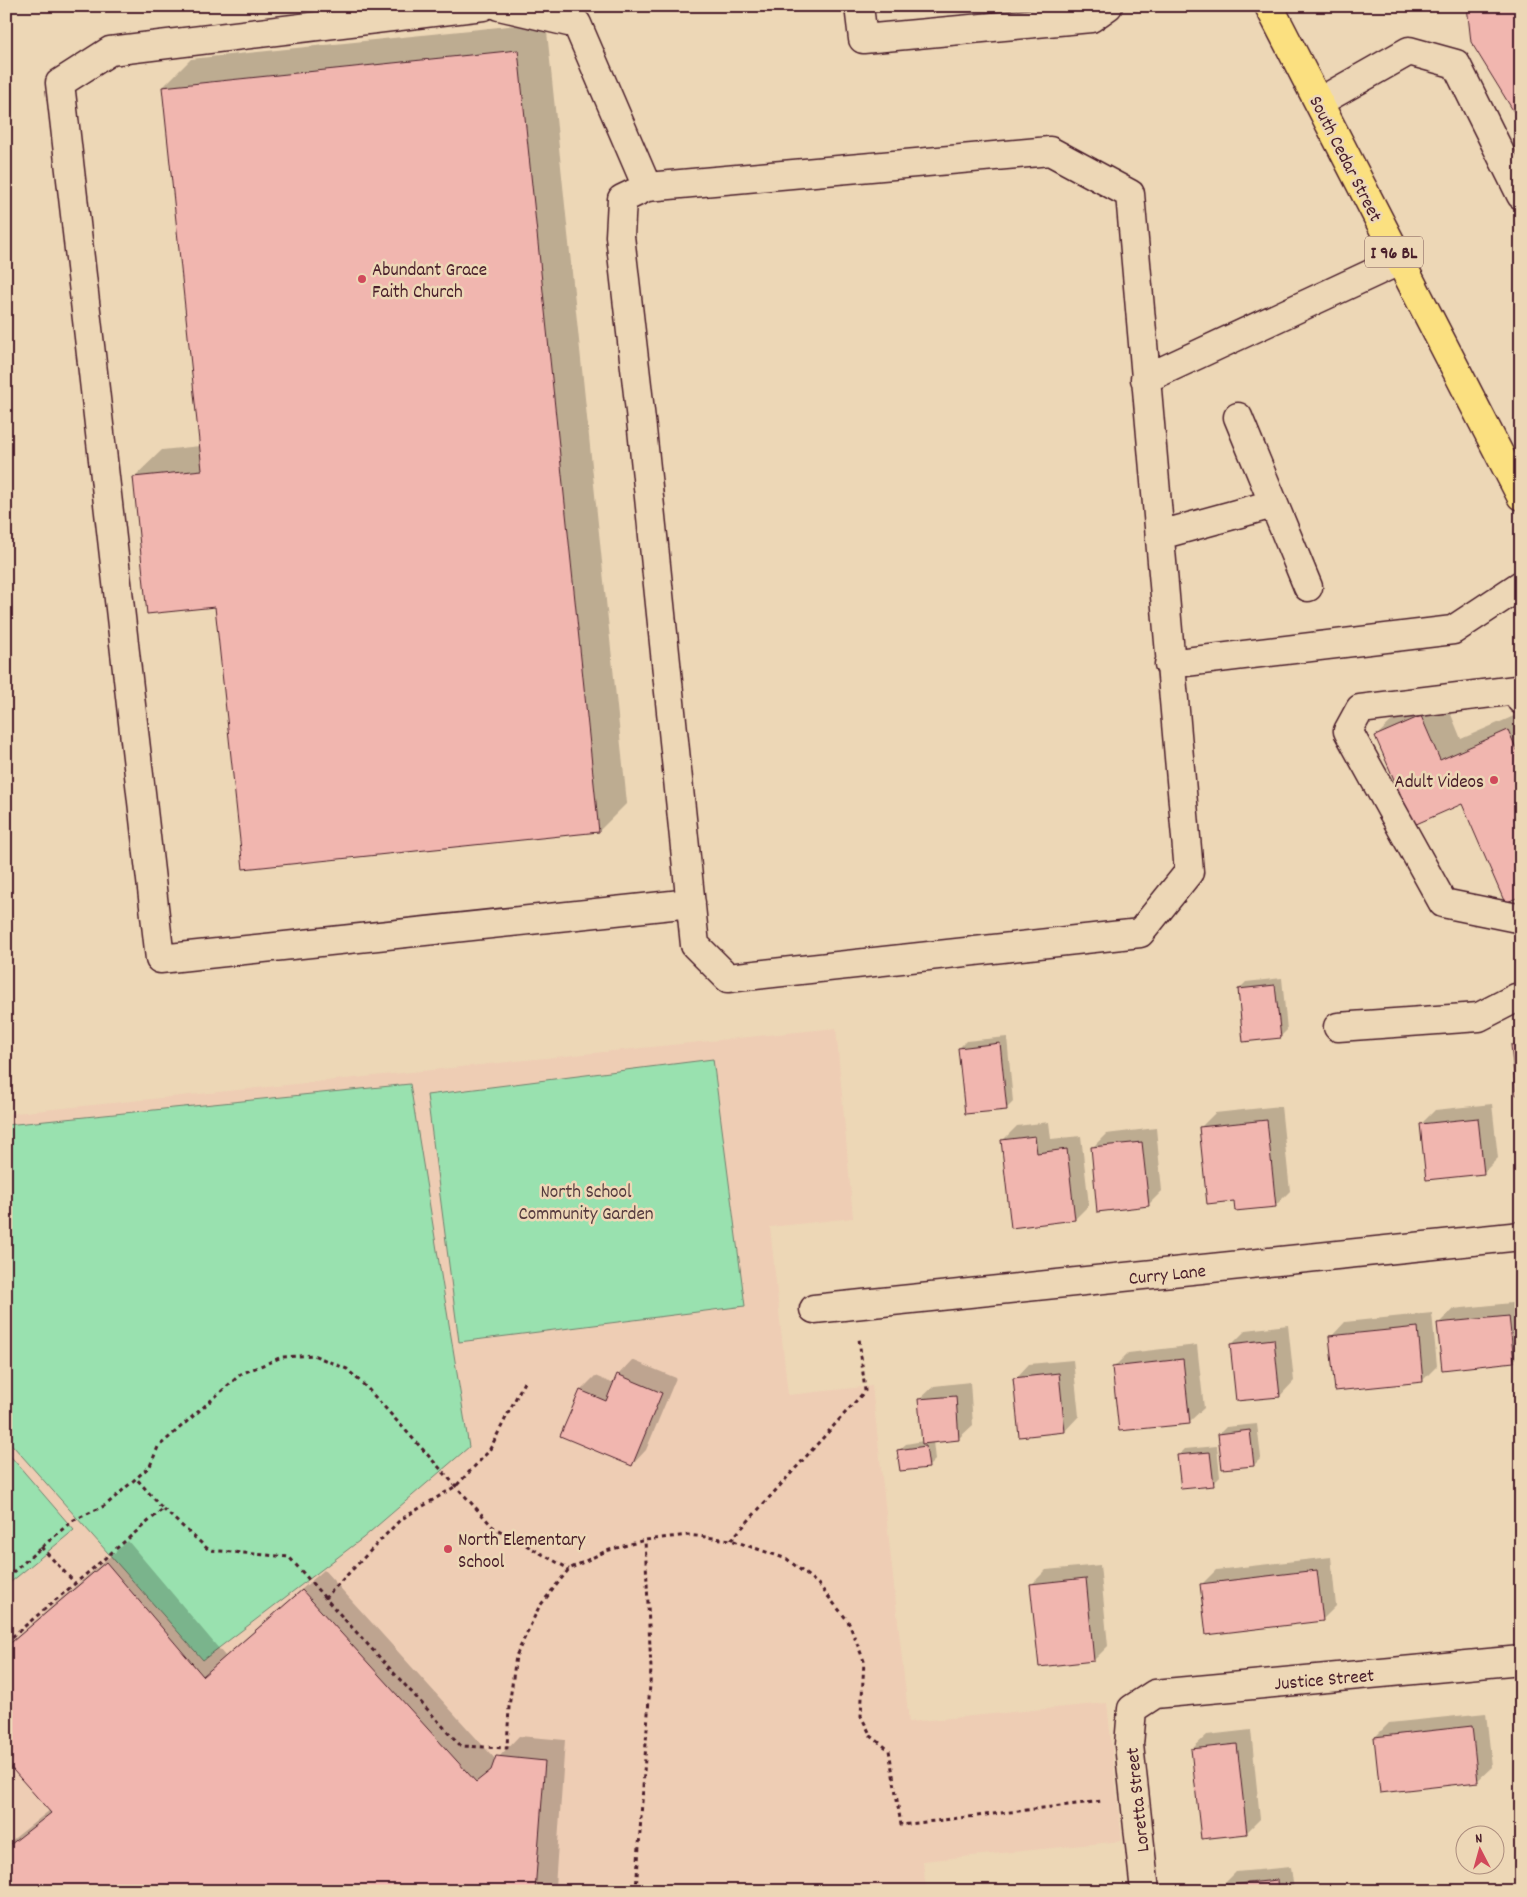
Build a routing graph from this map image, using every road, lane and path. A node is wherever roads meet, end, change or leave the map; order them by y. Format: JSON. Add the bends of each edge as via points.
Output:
{"nodes":[{"id":1,"x":482,"y":6,"type":"edge"},
{"id":2,"x":500,"y":6,"type":"edge"},
{"id":3,"x":859,"y":6,"type":"edge"},
{"id":4,"x":1269,"y":6,"type":"edge"},
{"id":5,"x":1095,"y":10,"type":"edge"},
{"id":6,"x":1319,"y":102,"type":"junction"},
{"id":7,"x":647,"y":187,"type":"junction"},
{"id":8,"x":1521,"y":195,"type":"edge"},
{"id":9,"x":1399,"y":261,"type":"junction"},
{"id":10,"x":1146,"y":379,"type":"junction"},
{"id":11,"x":1238,"y":417,"type":"dead end"},
{"id":12,"x":1521,"y":496,"type":"edge"},
{"id":13,"x":1274,"y":504,"type":"junction"},
{"id":14,"x":1160,"y":535,"type":"junction"},
{"id":15,"x":1521,"y":585,"type":"edge"},
{"id":16,"x":1308,"y":587,"type":"dead end"},
{"id":17,"x":1170,"y":664,"type":"junction"},
{"id":18,"x":1521,"y":700,"type":"edge"},
{"id":19,"x":691,"y":903,"type":"junction"},
{"id":20,"x":1521,"y":917,"type":"edge"},
{"id":21,"x":1521,"y":997,"type":"edge"},
{"id":22,"x":1338,"y":1027,"type":"dead end"},
{"id":23,"x":1521,"y":1236,"type":"edge"},
{"id":24,"x":814,"y":1309,"type":"dead end"},
{"id":25,"x":858,"y":1329,"type":"dead end"},
{"id":26,"x":524,"y":1382,"type":"dead end"},
{"id":27,"x":136,"y":1478,"type":"junction"},
{"id":28,"x":456,"y":1486,"type":"junction"},
{"id":29,"x":163,"y":1509,"type":"junction"},
{"id":30,"x":645,"y":1540,"type":"junction"},
{"id":31,"x":730,"y":1540,"type":"junction"},
{"id":32,"x":42,"y":1547,"type":"junction"},
{"id":33,"x":569,"y":1570,"type":"junction"},
{"id":34,"x":6,"y":1578,"type":"edge"},
{"id":35,"x":76,"y":1584,"type":"junction"},
{"id":36,"x":325,"y":1598,"type":"junction"},
{"id":37,"x":6,"y":1642,"type":"edge"},
{"id":38,"x":1521,"y":1660,"type":"edge"},
{"id":39,"x":1132,"y":1709,"type":"joint"},
{"id":40,"x":1135,"y":1797,"type":"junction"},
{"id":41,"x":636,"y":1891,"type":"edge"},
{"id":42,"x":1146,"y":1891,"type":"edge"}],
"edges":[{"from":1,"to":19,"type":"street","via":[[110,51],[60,83],[160,959]]},
{"from":2,"to":7,"type":"street","via":[[577,24]]},
{"from":3,"to":5,"type":"street","via":[[862,39]]},
{"from":4,"to":6,"type":"main road","name":"South Cedar Street","number":"I 96 BL"},
{"from":6,"to":8,"type":"street","via":[[1409,51],[1456,64]]},
{"from":6,"to":9,"type":"main road","name":"South Cedar Street","number":"I 96 BL"},
{"from":7,"to":10,"type":"street","via":[[1050,150],[1130,194]]},
{"from":7,"to":19,"type":"street","via":[[622,199],[620,236]]},
{"from":9,"to":10,"type":"street"},
{"from":9,"to":12,"type":"main road","name":"South Cedar Street","number":"I 96 BL"},
{"from":10,"to":14,"type":"street"},
{"from":11,"to":13,"type":"street"},
{"from":13,"to":14,"type":"street"},
{"from":13,"to":16,"type":"street"},
{"from":14,"to":17,"type":"street"},
{"from":15,"to":17,"type":"street","via":[[1453,630]]},
{"from":17,"to":19,"type":"street","via":[[1189,872],[1140,933],[728,978],[695,945]]},
{"from":18,"to":20,"type":"street","via":[[1516,690],[1360,709],[1348,731],[1443,903]]},
{"from":21,"to":22,"type":"street","via":[[1479,1017]]},
{"from":23,"to":24,"type":"street","name":"Curry Lane"},
{"from":25,"to":31,"type":"path","via":[[865,1391]]},
{"from":26,"to":28,"type":"path","via":[[489,1451]]},
{"from":27,"to":28,"type":"path","via":[[150,1466],[158,1447],[241,1374],[282,1357],[313,1355],[347,1370],[368,1389]]},
{"from":27,"to":29,"type":"path"},
{"from":27,"to":32,"type":"path","via":[[106,1505],[72,1521]]},
{"from":28,"to":33,"type":"path","via":[[493,1527]]},
{"from":28,"to":36,"type":"path","via":[[400,1520]]},
{"from":29,"to":35,"type":"path"},
{"from":29,"to":36,"type":"path","via":[[209,1550],[289,1557]]},
{"from":30,"to":31,"type":"path","via":[[688,1535]]},
{"from":30,"to":33,"type":"path","via":[[606,1551]]},
{"from":30,"to":41,"type":"path","via":[[651,1669]]},
{"from":31,"to":40,"type":"path","via":[[787,1559],[818,1584],[848,1621],[864,1661],[861,1716],[871,1736],[888,1750],[900,1825]]},
{"from":32,"to":34,"type":"path"},
{"from":32,"to":35,"type":"path"},
{"from":33,"to":36,"type":"path","via":[[539,1607],[516,1656],[507,1748],[461,1746]]},
{"from":35,"to":37,"type":"path"},
{"from":38,"to":39,"type":"street","name":"Justice Street","via":[[1155,1694]]},
{"from":39,"to":40,"type":"street","name":"Loretta Street","via":[[1129,1745]]},
{"from":40,"to":42,"type":"street","name":"Loretta Street"}]}
